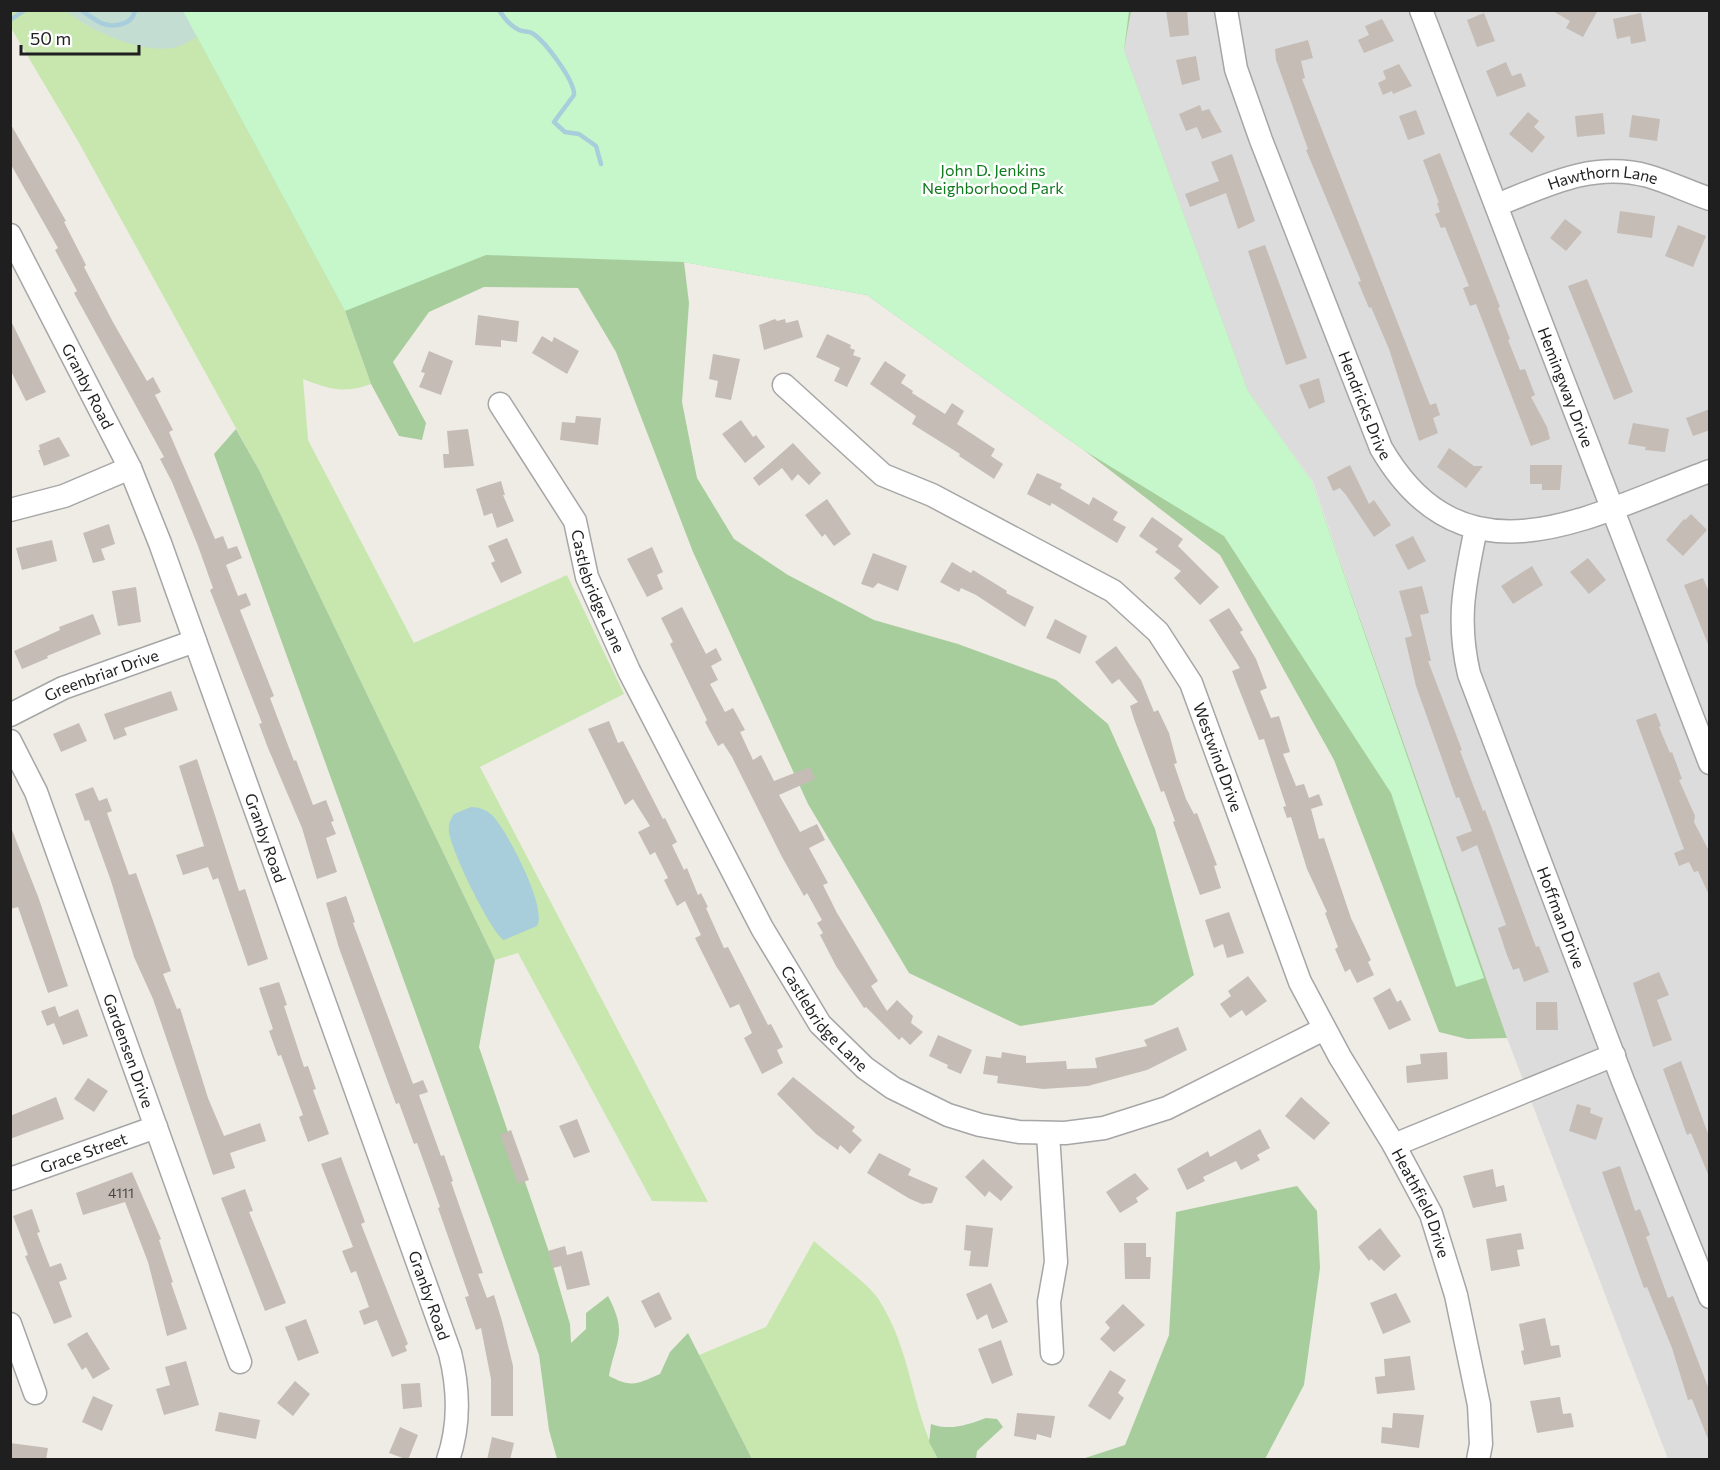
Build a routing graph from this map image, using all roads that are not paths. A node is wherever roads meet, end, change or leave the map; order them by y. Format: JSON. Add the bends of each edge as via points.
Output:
{"nodes":[{"id":1,"x":1226,"y":10,"type":"edge"},
{"id":2,"x":1421,"y":10,"type":"edge"},
{"id":3,"x":1710,"y":199,"type":"edge"},
{"id":4,"x":1497,"y":205,"type":"junction"},
{"id":5,"x":10,"y":235,"type":"edge"},
{"id":6,"x":16,"y":259,"type":"edge"},
{"id":7,"x":784,"y":385,"type":"dead end"},
{"id":8,"x":500,"y":404,"type":"dead end"},
{"id":9,"x":129,"y":468,"type":"junction"},
{"id":10,"x":1710,"y":471,"type":"edge"},
{"id":11,"x":1612,"y":508,"type":"junction"},
{"id":12,"x":10,"y":510,"type":"edge"},
{"id":13,"x":1476,"y":528,"type":"junction"},
{"id":14,"x":195,"y":641,"type":"junction"},
{"id":15,"x":10,"y":715,"type":"edge"},
{"id":16,"x":10,"y":741,"type":"edge"},
{"id":17,"x":1710,"y":763,"type":"edge"},
{"id":18,"x":1324,"y":1029,"type":"junction"},
{"id":19,"x":1614,"y":1055,"type":"junction"},
{"id":20,"x":156,"y":1127,"type":"junction"},
{"id":21,"x":1048,"y":1133,"type":"junction"},
{"id":22,"x":1394,"y":1146,"type":"junction"},
{"id":23,"x":10,"y":1179,"type":"edge"},
{"id":24,"x":1710,"y":1297,"type":"edge"},
{"id":25,"x":10,"y":1324,"type":"edge"},
{"id":26,"x":1052,"y":1353,"type":"dead end"},
{"id":27,"x":240,"y":1362,"type":"dead end"},
{"id":28,"x":35,"y":1393,"type":"dead end"},
{"id":29,"x":448,"y":1460,"type":"edge"},
{"id":30,"x":1478,"y":1460,"type":"edge"}],
"edges":[{"from":1,"to":13,"type":"street","name":"Hendricks Drive","via":[[1236,69],[1381,448],[1399,476],[1422,500]]},
{"from":2,"to":4,"type":"street","name":"Hemingway Drive"},
{"from":3,"to":4,"type":"street","name":"Hawthorn Lane","via":[[1649,177],[1608,171],[1562,178]]},
{"from":4,"to":11,"type":"street","name":"Hemingway Drive"},
{"from":5,"to":6,"type":"street","name":"Granby Road"},
{"from":6,"to":9,"type":"street","name":"Granby Road"},
{"from":7,"to":18,"type":"street","name":"Westwind Drive","via":[[883,475],[932,495],[1087,575],[1113,591],[1158,632],[1191,683],[1273,912],[1300,982]]},
{"from":8,"to":21,"type":"street","name":"Castlebridge Lane","via":[[575,521],[586,577],[629,671],[762,928],[820,1023],[865,1068],[923,1105],[980,1125]]},
{"from":9,"to":12,"type":"street","via":[[64,496]]},
{"from":9,"to":14,"type":"street","name":"Granby Road"},
{"from":10,"to":11,"type":"street","name":"Hendricks Drive"},
{"from":11,"to":13,"type":"street","name":"Hendricks Drive","via":[[1548,529],[1499,533]]},
{"from":11,"to":17,"type":"street","name":"Hemingway Drive"},
{"from":13,"to":19,"type":"street","name":"Hoffman Drive","via":[[1461,603],[1461,630],[1469,674]]},
{"from":14,"to":15,"type":"street","name":"Greenbriar Drive","via":[[85,679]]},
{"from":14,"to":29,"type":"street","name":"Granby Road","via":[[450,1353],[458,1401]]},
{"from":16,"to":20,"type":"street","name":"Gardensen Drive","via":[[36,792]]},
{"from":18,"to":21,"type":"street","name":"Castlebridge Lane","via":[[1156,1112],[1104,1128]]},
{"from":18,"to":22,"type":"street","name":"Westwind Drive"},
{"from":19,"to":22,"type":"street","name":"Heathfield Drive"},
{"from":19,"to":24,"type":"street","name":"Hoffman Drive"},
{"from":20,"to":23,"type":"street","name":"Grace Street"},
{"from":20,"to":27,"type":"street","name":"Gardensen Drive"},
{"from":21,"to":26,"type":"street","via":[[1056,1262],[1049,1302]]},
{"from":22,"to":30,"type":"street","name":"Heathfield Drive","via":[[1431,1215],[1456,1295],[1479,1405]]},
{"from":25,"to":28,"type":"street"}]}
